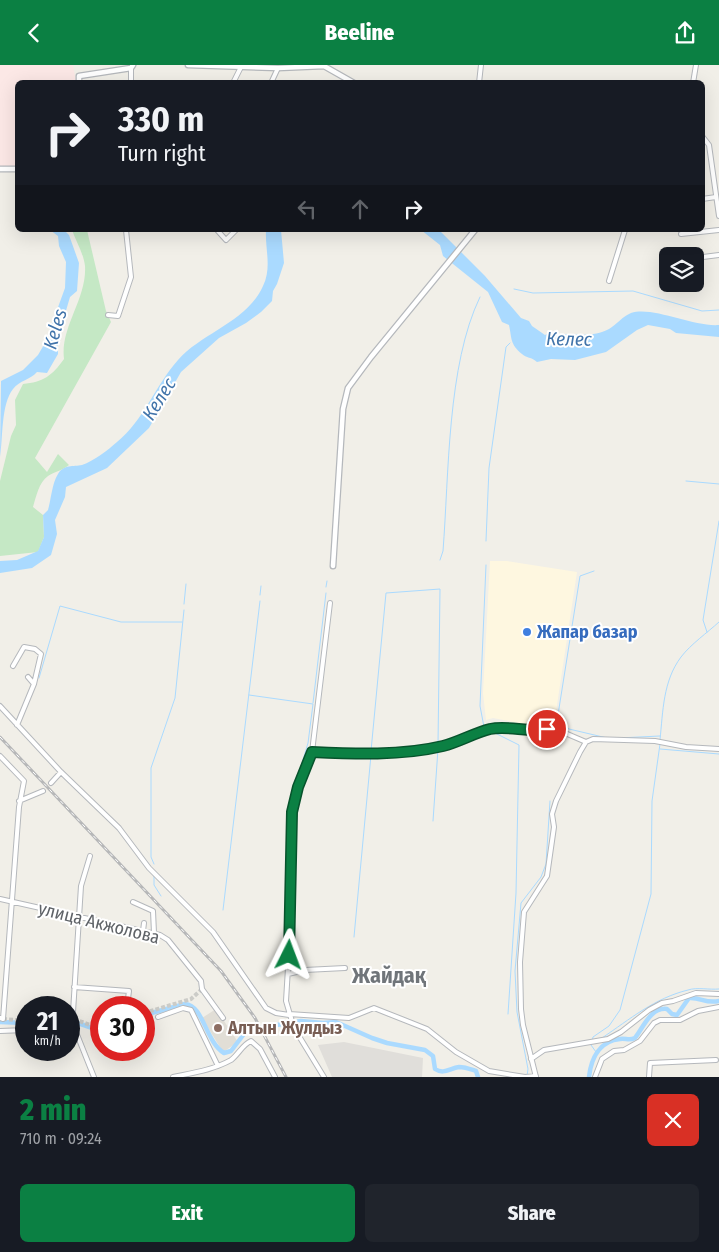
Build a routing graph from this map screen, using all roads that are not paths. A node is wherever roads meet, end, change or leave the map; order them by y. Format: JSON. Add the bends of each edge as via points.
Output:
{"nodes":[{"id":1,"x":188,"y":65,"type":"edge"},
{"id":2,"x":482,"y":65,"type":"edge"},
{"id":3,"x":696,"y":65,"type":"edge"},
{"id":4,"x":322,"y":66,"type":"edge"},
{"id":5,"x":132,"y":67,"type":"edge"},
{"id":6,"x":241,"y":67,"type":"junction"},
{"id":7,"x":278,"y":68,"type":"junction"},
{"id":8,"x":79,"y":80,"type":"edge"},
{"id":9,"x":131,"y":80,"type":"edge"},
{"id":10,"x":234,"y":80,"type":"edge"},
{"id":11,"x":272,"y":80,"type":"edge"},
{"id":12,"x":348,"y":80,"type":"edge"},
{"id":13,"x":480,"y":80,"type":"edge"},
{"id":14,"x":694,"y":80,"type":"edge"},
{"id":15,"x":705,"y":140,"type":"edge"},
{"id":16,"x":0,"y":169,"type":"edge"},
{"id":17,"x":15,"y":169,"type":"edge"},
{"id":18,"x":716,"y":197,"type":"junction"},
{"id":19,"x":705,"y":199,"type":"edge"},
{"id":20,"x":719,"y":216,"type":"edge"},
{"id":21,"x":719,"y":230,"type":"edge"},
{"id":22,"x":705,"y":231,"type":"edge"},
{"id":23,"x":126,"y":232,"type":"edge"},
{"id":24,"x":219,"y":232,"type":"edge"},
{"id":25,"x":234,"y":232,"type":"edge"},
{"id":26,"x":474,"y":232,"type":"edge"},
{"id":27,"x":624,"y":232,"type":"edge"},
{"id":28,"x":700,"y":232,"type":"edge"},
{"id":29,"x":681,"y":234,"type":"dead end"},
{"id":30,"x":719,"y":255,"type":"edge"},
{"id":31,"x":704,"y":257,"type":"edge"},
{"id":32,"x":609,"y":281,"type":"dead end"},
{"id":33,"x":108,"y":315,"type":"dead end"},
{"id":34,"x":333,"y":566,"type":"dead end"},
{"id":35,"x":330,"y":603,"type":"dead end"},
{"id":36,"x":13,"y":666,"type":"dead end"},
{"id":37,"x":28,"y":677,"type":"dead end"},
{"id":38,"x":34,"y":684,"type":"junction"},
{"id":39,"x":0,"y":706,"type":"edge"},
{"id":40,"x":17,"y":725,"type":"junction"},
{"id":41,"x":586,"y":742,"type":"junction"},
{"id":42,"x":719,"y":749,"type":"edge"},
{"id":43,"x":312,"y":752,"type":"junction"},
{"id":44,"x":2,"y":758,"type":"edge"},
{"id":45,"x":0,"y":765,"type":"edge"},
{"id":46,"x":61,"y":772,"type":"junction"},
{"id":47,"x":51,"y":783,"type":"dead end"},
{"id":48,"x":43,"y":791,"type":"dead end"},
{"id":49,"x":20,"y":801,"type":"junction"},
{"id":50,"x":90,"y":856,"type":"dead end"},
{"id":51,"x":0,"y":899,"type":"edge"},
{"id":52,"x":12,"y":902,"type":"junction"},
{"id":53,"x":133,"y":902,"type":"dead end"},
{"id":54,"x":79,"y":918,"type":"junction"},
{"id":55,"x":144,"y":923,"type":"dead end"},
{"id":56,"x":143,"y":931,"type":"junction"},
{"id":57,"x":154,"y":933,"type":"junction"},
{"id":58,"x":345,"y":968,"type":"dead end"},
{"id":59,"x":288,"y":974,"type":"junction"},
{"id":60,"x":74,"y":987,"type":"junction"},
{"id":61,"x":719,"y":994,"type":"edge"},
{"id":62,"x":128,"y":996,"type":"edge"},
{"id":63,"x":719,"y":1007,"type":"edge"},
{"id":64,"x":290,"y":1016,"type":"junction"},
{"id":65,"x":158,"y":1017,"type":"dead end"},
{"id":66,"x":2,"y":1018,"type":"edge"},
{"id":67,"x":223,"y":1018,"type":"dead end"},
{"id":68,"x":15,"y":1030,"type":"edge"},
{"id":69,"x":0,"y":1031,"type":"edge"},
{"id":70,"x":531,"y":1059,"type":"junction"},
{"id":71,"x":716,"y":1061,"type":"dead end"},
{"id":72,"x":218,"y":1066,"type":"junction"},
{"id":73,"x":94,"y":1077,"type":"edge"},
{"id":74,"x":173,"y":1077,"type":"edge"},
{"id":75,"x":275,"y":1077,"type":"edge"},
{"id":76,"x":324,"y":1077,"type":"edge"},
{"id":77,"x":527,"y":1077,"type":"edge"},
{"id":78,"x":536,"y":1077,"type":"edge"},
{"id":79,"x":595,"y":1077,"type":"edge"},
{"id":80,"x":649,"y":1077,"type":"edge"}],
"edges":[{"from":1,"to":6,"type":"street"},
{"from":2,"to":13,"type":"street"},
{"from":3,"to":14,"type":"street"},
{"from":4,"to":7,"type":"street"},
{"from":4,"to":12,"type":"street"},
{"from":5,"to":8,"type":"street","via":[[79,76]]},
{"from":5,"to":9,"type":"street"},
{"from":6,"to":7,"type":"street"},
{"from":6,"to":10,"type":"street"},
{"from":7,"to":11,"type":"street"},
{"from":15,"to":18,"type":"street","via":[[709,145]]},
{"from":16,"to":17,"type":"street"},
{"from":18,"to":19,"type":"street"},
{"from":18,"to":20,"type":"street"},
{"from":21,"to":22,"type":"street"},
{"from":23,"to":33,"type":"street","via":[[131,277],[118,316]]},
{"from":24,"to":25,"type":"street","via":[[226,240]]},
{"from":26,"to":34,"type":"street","via":[[348,388]]},
{"from":27,"to":32,"type":"street"},
{"from":28,"to":29,"type":"street"},
{"from":30,"to":31,"type":"street"},
{"from":35,"to":43,"type":"street"},
{"from":36,"to":38,"type":"street","via":[[24,647],[40,652],[42,656]]},
{"from":37,"to":38,"type":"street"},
{"from":38,"to":40,"type":"street"},
{"from":39,"to":40,"type":"street"},
{"from":40,"to":46,"type":"street"},
{"from":41,"to":42,"type":"street","via":[[593,739],[655,741]]},
{"from":41,"to":43,"type":"street","via":[[558,730],[532,732],[500,728],[442,746],[363,754]]},
{"from":41,"to":70,"type":"street","via":[[552,814],[554,827],[547,876],[524,912],[521,1009]]},
{"from":43,"to":59,"type":"street","via":[[292,812]]},
{"from":44,"to":45,"type":"street"},
{"from":44,"to":49,"type":"street","via":[[24,781]]},
{"from":46,"to":47,"type":"street"},
{"from":46,"to":64,"type":"street","via":[[119,828],[149,868],[213,932],[266,1008]]},
{"from":48,"to":49,"type":"street"},
{"from":49,"to":52,"type":"street"},
{"from":50,"to":54,"type":"street","via":[[82,877]]},
{"from":51,"to":52,"type":"street","name":"улица Акжолова"},
{"from":52,"to":54,"type":"street","name":"улица Акжолова"},
{"from":52,"to":66,"type":"street"},
{"from":53,"to":57,"type":"street","via":[[153,911]]},
{"from":54,"to":56,"type":"street","name":"улица Акжолова"},
{"from":54,"to":60,"type":"street"},
{"from":55,"to":56,"type":"street"},
{"from":56,"to":57,"type":"street","name":"улица Акжолова"},
{"from":57,"to":67,"type":"street","name":"улица Акжолова","via":[[168,940],[201,981],[202,989]]},
{"from":58,"to":59,"type":"street"},
{"from":59,"to":64,"type":"street","via":[[286,1001]]},
{"from":60,"to":62,"type":"street","via":[[129,991]]},
{"from":60,"to":73,"type":"street","via":[[75,1027]]},
{"from":61,"to":70,"type":"street","via":[[696,993],[662,1003],[608,1039],[544,1050]]},
{"from":63,"to":79,"type":"street","via":[[698,1011],[680,1021],[660,1020],[654,1023],[640,1041],[602,1059]]},
{"from":64,"to":76,"type":"street"},
{"from":64,"to":77,"type":"street","via":[[350,1018],[374,1008],[427,1029],[456,1052],[489,1071]]},
{"from":65,"to":72,"type":"street","via":[[183,1009],[191,1011]]},
{"from":68,"to":69,"type":"street"},
{"from":70,"to":78,"type":"street"},
{"from":71,"to":80,"type":"street","via":[[650,1063]]},
{"from":72,"to":74,"type":"street"},
{"from":72,"to":75,"type":"street","via":[[252,1042],[260,1049]]},
{"from":77,"to":78,"type":"street"}]}
